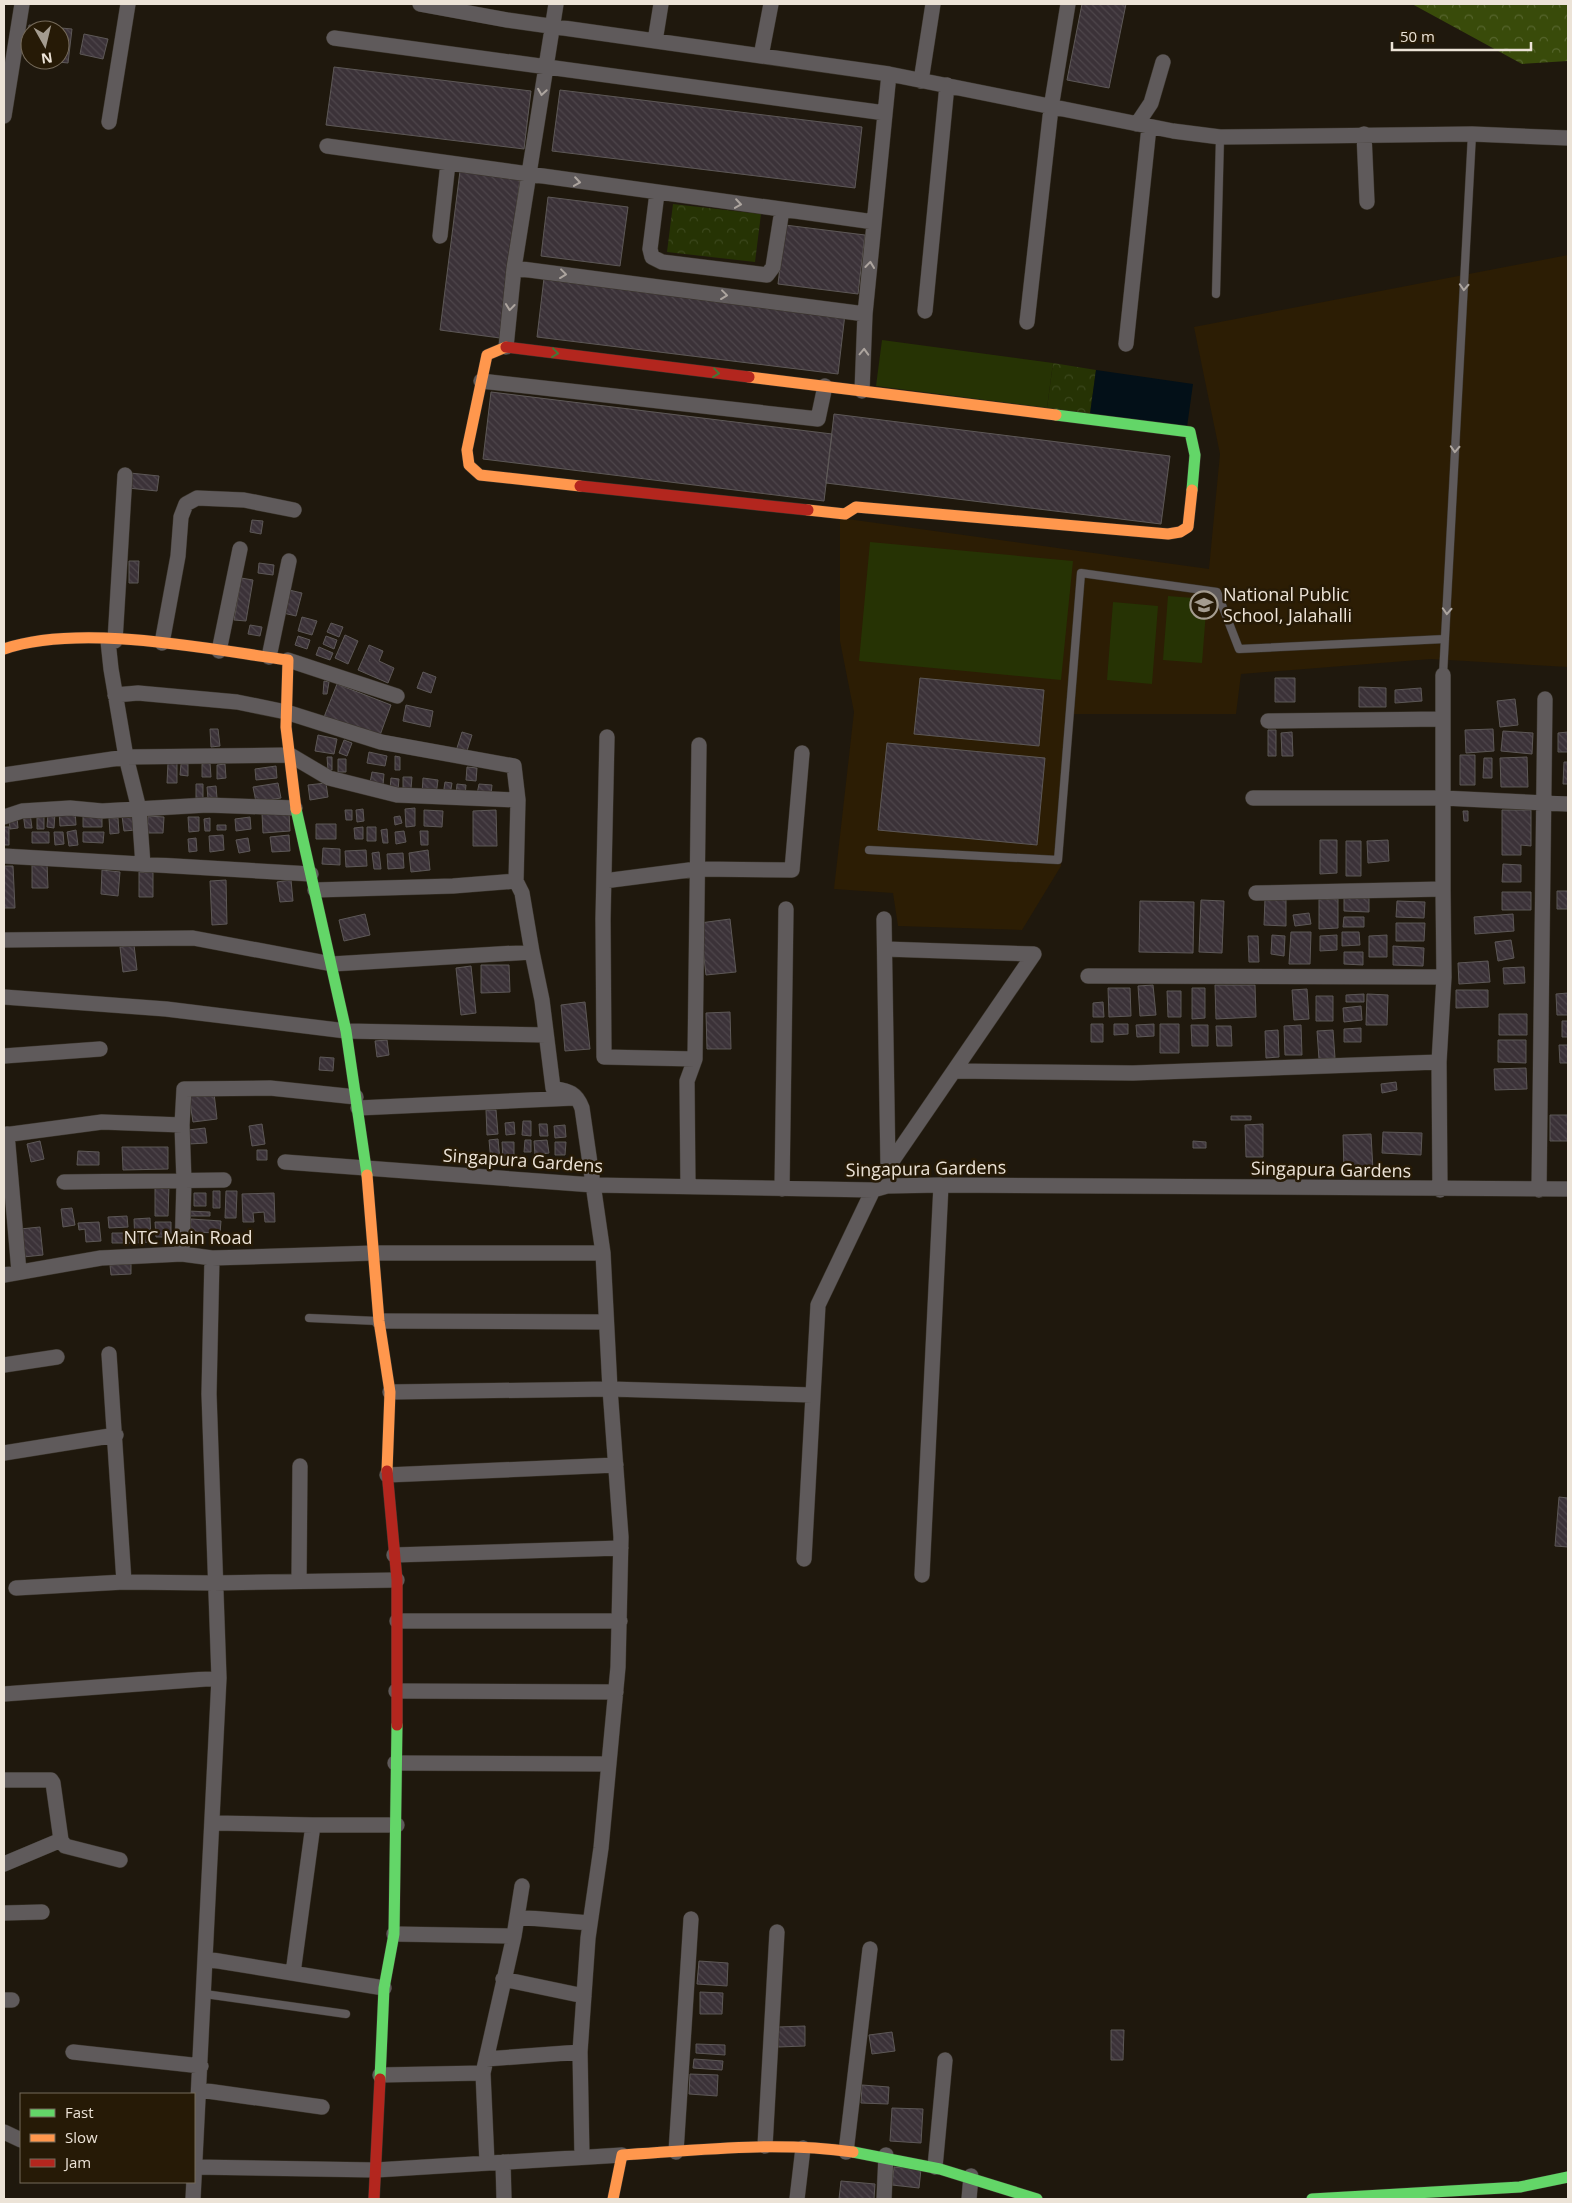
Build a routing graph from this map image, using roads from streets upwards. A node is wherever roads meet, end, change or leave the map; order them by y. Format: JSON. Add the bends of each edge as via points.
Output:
{"nodes":[{"id":1,"x":22,"y":4,"type":"edge"},
{"id":2,"x":128,"y":4,"type":"edge"},
{"id":3,"x":420,"y":4,"type":"edge"},
{"id":4,"x":556,"y":4,"type":"edge"},
{"id":5,"x":662,"y":4,"type":"edge"},
{"id":6,"x":771,"y":4,"type":"edge"},
{"id":7,"x":933,"y":4,"type":"edge"},
{"id":8,"x":1068,"y":4,"type":"edge"},
{"id":9,"x":450,"y":6,"type":"edge"},
{"id":10,"x":552,"y":27,"type":"junction"},
{"id":11,"x":334,"y":38,"type":"dead end"},
{"id":12,"x":655,"y":41,"type":"junction"},
{"id":13,"x":761,"y":56,"type":"junction"},
{"id":14,"x":1163,"y":62,"type":"dead end"},
{"id":15,"x":546,"y":68,"type":"junction"},
{"id":16,"x":889,"y":74,"type":"junction"},
{"id":17,"x":921,"y":81,"type":"junction"},
{"id":18,"x":947,"y":85,"type":"junction"},
{"id":19,"x":1050,"y":108,"type":"junction"},
{"id":20,"x":885,"y":113,"type":"junction"},
{"id":21,"x":4,"y":116,"type":"edge"},
{"id":22,"x":109,"y":122,"type":"dead end"},
{"id":23,"x":1143,"y":125,"type":"junction"},
{"id":24,"x":1364,"y":134,"type":"junction"},
{"id":25,"x":1568,"y":138,"type":"edge"},
{"id":26,"x":327,"y":146,"type":"dead end"},
{"id":27,"x":448,"y":164,"type":"junction"},
{"id":28,"x":529,"y":175,"type":"junction"},
{"id":29,"x":657,"y":193,"type":"junction"},
{"id":30,"x":1367,"y":202,"type":"dead end"},
{"id":31,"x":782,"y":210,"type":"junction"},
{"id":32,"x":874,"y":222,"type":"junction"},
{"id":33,"x":440,"y":236,"type":"dead end"},
{"id":34,"x":514,"y":268,"type":"junction"},
{"id":35,"x":925,"y":311,"type":"dead end"},
{"id":36,"x":865,"y":314,"type":"junction"},
{"id":37,"x":1027,"y":322,"type":"dead end"},
{"id":38,"x":1126,"y":344,"type":"dead end"},
{"id":39,"x":506,"y":347,"type":"junction"},
{"id":40,"x":481,"y":381,"type":"junction"},
{"id":41,"x":825,"y":386,"type":"junction"},
{"id":42,"x":862,"y":391,"type":"junction"},
{"id":43,"x":125,"y":475,"type":"dead end"},
{"id":44,"x":294,"y":510,"type":"dead end"},
{"id":45,"x":240,"y":549,"type":"dead end"},
{"id":46,"x":289,"y":561,"type":"dead end"},
{"id":47,"x":112,"y":641,"type":"junction"},
{"id":48,"x":162,"y":643,"type":"junction"},
{"id":49,"x":4,"y":649,"type":"edge"},
{"id":50,"x":219,"y":651,"type":"junction"},
{"id":51,"x":269,"y":658,"type":"junction"},
{"id":52,"x":288,"y":660,"type":"junction"},
{"id":53,"x":1443,"y":674,"type":"road end"},
{"id":54,"x":115,"y":695,"type":"junction"},
{"id":55,"x":397,"y":696,"type":"dead end"},
{"id":56,"x":1545,"y":699,"type":"dead end"},
{"id":57,"x":286,"y":712,"type":"junction"},
{"id":58,"x":1443,"y":719,"type":"junction"},
{"id":59,"x":1268,"y":721,"type":"dead end"},
{"id":60,"x":607,"y":737,"type":"dead end"},
{"id":61,"x":698,"y":745,"type":"dead end"},
{"id":62,"x":802,"y":753,"type":"dead end"},
{"id":63,"x":290,"y":755,"type":"junction"},
{"id":64,"x":126,"y":757,"type":"junction"},
{"id":65,"x":4,"y":775,"type":"edge"},
{"id":66,"x":1253,"y":798,"type":"dead end"},
{"id":67,"x":1443,"y":798,"type":"junction"},
{"id":68,"x":518,"y":800,"type":"junction"},
{"id":69,"x":1544,"y":802,"type":"junction"},
{"id":70,"x":1568,"y":804,"type":"edge"},
{"id":71,"x":295,"y":808,"type":"junction"},
{"id":72,"x":139,"y":809,"type":"junction"},
{"id":73,"x":4,"y":817,"type":"edge"},
{"id":74,"x":4,"y":856,"type":"edge"},
{"id":75,"x":142,"y":864,"type":"junction"},
{"id":76,"x":697,"y":869,"type":"junction"},
{"id":77,"x":311,"y":874,"type":"junction"},
{"id":78,"x":516,"y":881,"type":"junction"},
{"id":79,"x":604,"y":881,"type":"junction"},
{"id":80,"x":1443,"y":889,"type":"junction"},
{"id":81,"x":315,"y":890,"type":"junction"},
{"id":82,"x":1256,"y":893,"type":"dead end"},
{"id":83,"x":786,"y":910,"type":"dead end"},
{"id":84,"x":884,"y":919,"type":"dead end"},
{"id":85,"x":4,"y":940,"type":"edge"},
{"id":86,"x":885,"y":948,"type":"junction"},
{"id":87,"x":532,"y":952,"type":"junction"},
{"id":88,"x":332,"y":964,"type":"junction"},
{"id":89,"x":1088,"y":976,"type":"dead end"},
{"id":90,"x":1444,"y":977,"type":"junction"},
{"id":91,"x":4,"y":997,"type":"edge"},
{"id":92,"x":346,"y":1031,"type":"junction"},
{"id":93,"x":546,"y":1035,"type":"junction"},
{"id":94,"x":100,"y":1049,"type":"dead end"},
{"id":95,"x":4,"y":1056,"type":"edge"},
{"id":96,"x":695,"y":1059,"type":"junction"},
{"id":97,"x":1439,"y":1062,"type":"junction"},
{"id":98,"x":954,"y":1071,"type":"junction"},
{"id":99,"x":578,"y":1098,"type":"junction"},
{"id":100,"x":357,"y":1103,"type":"junction"},
{"id":101,"x":182,"y":1125,"type":"junction"},
{"id":102,"x":5,"y":1134,"type":"edge"},
{"id":103,"x":285,"y":1162,"type":"dead end"},
{"id":104,"x":888,"y":1167,"type":"junction"},
{"id":105,"x":366,"y":1169,"type":"junction"},
{"id":106,"x":224,"y":1180,"type":"dead end"},
{"id":107,"x":184,"y":1181,"type":"junction"},
{"id":108,"x":64,"y":1182,"type":"dead end"},
{"id":109,"x":593,"y":1185,"type":"junction"},
{"id":110,"x":941,"y":1185,"type":"junction"},
{"id":111,"x":688,"y":1187,"type":"junction"},
{"id":112,"x":880,"y":1188,"type":"junction"},
{"id":113,"x":782,"y":1189,"type":"junction"},
{"id":114,"x":1568,"y":1189,"type":"edge"},
{"id":115,"x":1440,"y":1190,"type":"junction"},
{"id":116,"x":1539,"y":1190,"type":"junction"},
{"id":117,"x":374,"y":1253,"type":"junction"},
{"id":118,"x":603,"y":1253,"type":"junction"},
{"id":119,"x":182,"y":1254,"type":"junction"},
{"id":120,"x":212,"y":1258,"type":"junction"},
{"id":121,"x":20,"y":1272,"type":"junction"},
{"id":122,"x":4,"y":1275,"type":"edge"},
{"id":123,"x":379,"y":1321,"type":"junction"},
{"id":124,"x":606,"y":1322,"type":"junction"},
{"id":125,"x":109,"y":1354,"type":"dead end"},
{"id":126,"x":57,"y":1357,"type":"dead end"},
{"id":127,"x":4,"y":1365,"type":"edge"},
{"id":128,"x":610,"y":1389,"type":"junction"},
{"id":129,"x":390,"y":1392,"type":"junction"},
{"id":130,"x":812,"y":1395,"type":"junction"},
{"id":131,"x":116,"y":1435,"type":"junction"},
{"id":132,"x":4,"y":1453,"type":"edge"},
{"id":133,"x":616,"y":1465,"type":"junction"},
{"id":134,"x":300,"y":1466,"type":"dead end"},
{"id":135,"x":387,"y":1475,"type":"junction"},
{"id":136,"x":621,"y":1548,"type":"junction"},
{"id":137,"x":394,"y":1554,"type":"junction"},
{"id":138,"x":804,"y":1560,"type":"dead end"},
{"id":139,"x":922,"y":1575,"type":"dead end"},
{"id":140,"x":299,"y":1580,"type":"junction"},
{"id":141,"x":396,"y":1580,"type":"junction"},
{"id":142,"x":124,"y":1582,"type":"junction"},
{"id":143,"x":214,"y":1584,"type":"junction"},
{"id":144,"x":16,"y":1588,"type":"dead end"},
{"id":145,"x":620,"y":1620,"type":"junction"},
{"id":146,"x":396,"y":1621,"type":"junction"},
{"id":147,"x":219,"y":1678,"type":"junction"},
{"id":148,"x":396,"y":1690,"type":"junction"},
{"id":149,"x":616,"y":1692,"type":"junction"},
{"id":150,"x":4,"y":1694,"type":"edge"},
{"id":151,"x":395,"y":1762,"type":"junction"},
{"id":152,"x":608,"y":1764,"type":"junction"},
{"id":153,"x":4,"y":1780,"type":"edge"},
{"id":154,"x":212,"y":1823,"type":"junction"},
{"id":155,"x":312,"y":1825,"type":"junction"},
{"id":156,"x":397,"y":1825,"type":"junction"},
{"id":157,"x":61,"y":1840,"type":"junction"},
{"id":158,"x":120,"y":1860,"type":"dead end"},
{"id":159,"x":4,"y":1864,"type":"edge"},
{"id":160,"x":522,"y":1886,"type":"dead end"},
{"id":161,"x":4,"y":1912,"type":"edge"},
{"id":162,"x":42,"y":1912,"type":"dead end"},
{"id":163,"x":517,"y":1917,"type":"junction"},
{"id":164,"x":690,"y":1919,"type":"dead end"},
{"id":165,"x":590,"y":1923,"type":"junction"},
{"id":166,"x":777,"y":1932,"type":"dead end"},
{"id":167,"x":394,"y":1934,"type":"junction"},
{"id":168,"x":514,"y":1936,"type":"junction"},
{"id":169,"x":870,"y":1949,"type":"dead end"},
{"id":170,"x":206,"y":1959,"type":"junction"},
{"id":171,"x":294,"y":1973,"type":"junction"},
{"id":172,"x":503,"y":1979,"type":"junction"},
{"id":173,"x":384,"y":1988,"type":"junction"},
{"id":174,"x":584,"y":1996,"type":"junction"},
{"id":175,"x":73,"y":2052,"type":"dead end"},
{"id":176,"x":580,"y":2052,"type":"junction"},
{"id":177,"x":945,"y":2060,"type":"dead end"},
{"id":178,"x":201,"y":2066,"type":"junction"},
{"id":179,"x":485,"y":2066,"type":"junction"},
{"id":180,"x":380,"y":2075,"type":"junction"},
{"id":181,"x":200,"y":2090,"type":"junction"},
{"id":182,"x":322,"y":2107,"type":"dead end"},
{"id":183,"x":4,"y":2132,"type":"edge"},
{"id":184,"x":196,"y":2137,"type":"edge"},
{"id":185,"x":20,"y":2140,"type":"edge"},
{"id":186,"x":765,"y":2146,"type":"junction"},
{"id":187,"x":803,"y":2148,"type":"junction"},
{"id":188,"x":195,"y":2152,"type":"edge"},
{"id":189,"x":676,"y":2152,"type":"junction"},
{"id":190,"x":846,"y":2152,"type":"junction"},
{"id":191,"x":622,"y":2155,"type":"junction"},
{"id":192,"x":886,"y":2155,"type":"junction"},
{"id":193,"x":582,"y":2158,"type":"junction"},
{"id":194,"x":503,"y":2162,"type":"junction"},
{"id":195,"x":487,"y":2163,"type":"junction"},
{"id":196,"x":195,"y":2166,"type":"edge"},
{"id":197,"x":935,"y":2167,"type":"junction"},
{"id":198,"x":376,"y":2170,"type":"junction"},
{"id":199,"x":971,"y":2176,"type":"junction"},
{"id":200,"x":1568,"y":2177,"type":"edge"},
{"id":201,"x":193,"y":2183,"type":"edge"},
{"id":202,"x":1521,"y":2193,"type":"edge"},
{"id":203,"x":1430,"y":2196,"type":"edge"},
{"id":204,"x":193,"y":2199,"type":"edge"},
{"id":205,"x":374,"y":2199,"type":"edge"},
{"id":206,"x":504,"y":2199,"type":"edge"},
{"id":207,"x":613,"y":2199,"type":"edge"},
{"id":208,"x":797,"y":2199,"type":"edge"},
{"id":209,"x":884,"y":2199,"type":"edge"},
{"id":210,"x":969,"y":2199,"type":"edge"},
{"id":211,"x":1037,"y":2199,"type":"edge"},
{"id":212,"x":1312,"y":2199,"type":"edge"}],
"edges":[{"from":1,"to":21,"type":"street"},
{"from":2,"to":22,"type":"street"},
{"from":3,"to":9,"type":"street"},
{"from":4,"to":10,"type":"street"},
{"from":5,"to":12,"type":"street"},
{"from":6,"to":13,"type":"street"},
{"from":7,"to":17,"type":"street"},
{"from":8,"to":19,"type":"street"},
{"from":9,"to":10,"type":"street"},
{"from":10,"to":12,"type":"street"},
{"from":10,"to":15,"type":"street"},
{"from":11,"to":15,"type":"street"},
{"from":12,"to":13,"type":"street"},
{"from":13,"to":16,"type":"street"},
{"from":14,"to":23,"type":"street"},
{"from":15,"to":20,"type":"street"},
{"from":15,"to":28,"type":"street","one_way":true},
{"from":16,"to":17,"type":"street"},
{"from":16,"to":20,"type":"street"},
{"from":17,"to":18,"type":"street"},
{"from":18,"to":19,"type":"street"},
{"from":18,"to":35,"type":"street"},
{"from":19,"to":23,"type":"street"},
{"from":19,"to":37,"type":"street"},
{"from":20,"to":32,"type":"street"},
{"from":23,"to":24,"type":"street","via":[[1220,137]]},
{"from":23,"to":38,"type":"street"},
{"from":24,"to":25,"type":"street"},
{"from":24,"to":30,"type":"street"},
{"from":26,"to":27,"type":"street"},
{"from":27,"to":28,"type":"street"},
{"from":27,"to":33,"type":"street"},
{"from":28,"to":29,"type":"street","one_way":true},
{"from":28,"to":34,"type":"street"},
{"from":29,"to":31,"type":"street","one_way":true},
{"from":29,"to":31,"type":"street","via":[[650,249],[652,257],[662,262],[767,275],[773,267]]},
{"from":31,"to":32,"type":"street"},
{"from":36,"to":32,"type":"street","one_way":true},
{"from":34,"to":36,"type":"street","one_way":true},
{"from":34,"to":39,"type":"street","one_way":true},
{"from":42,"to":36,"type":"street","one_way":true},
{"from":39,"to":40,"type":"street","via":[[487,355]]},
{"from":39,"to":41,"type":"street","one_way":true},
{"from":40,"to":41,"type":"street","via":[[818,419]]},
{"from":40,"to":42,"type":"street","via":[[467,450],[469,465],[480,475],[845,514],[856,507],[1168,534],[1188,527],[1195,454],[1190,432]]},
{"from":41,"to":42,"type":"street"},
{"from":43,"to":47,"type":"street"},
{"from":44,"to":48,"type":"street","via":[[244,500],[197,498],[186,504],[181,517],[178,556]]},
{"from":45,"to":50,"type":"street"},
{"from":46,"to":51,"type":"street"},
{"from":47,"to":48,"type":"street"},
{"from":47,"to":49,"type":"street","via":[[86,638],[25,642]]},
{"from":47,"to":54,"type":"street"},
{"from":48,"to":50,"type":"street"},
{"from":50,"to":51,"type":"street"},
{"from":51,"to":52,"type":"street"},
{"from":52,"to":55,"type":"street"},
{"from":52,"to":57,"type":"street"},
{"from":53,"to":58,"type":"street"},
{"from":54,"to":57,"type":"street","via":[[177,696],[237,702]]},
{"from":54,"to":64,"type":"street"},
{"from":56,"to":69,"type":"street"},
{"from":57,"to":63,"type":"street"},
{"from":57,"to":68,"type":"street","via":[[381,742],[514,766]]},
{"from":58,"to":59,"type":"street"},
{"from":58,"to":67,"type":"street"},
{"from":60,"to":79,"type":"street"},
{"from":61,"to":76,"type":"street"},
{"from":62,"to":76,"type":"street","via":[[792,870]]},
{"from":63,"to":64,"type":"street"},
{"from":63,"to":68,"type":"street","via":[[329,778],[397,795]]},
{"from":63,"to":71,"type":"street"},
{"from":64,"to":65,"type":"street"},
{"from":64,"to":72,"type":"street"},
{"from":66,"to":67,"type":"street"},
{"from":67,"to":69,"type":"street"},
{"from":67,"to":80,"type":"street"},
{"from":68,"to":78,"type":"street"},
{"from":69,"to":70,"type":"street"},
{"from":69,"to":116,"type":"street"},
{"from":71,"to":72,"type":"street","via":[[206,805]]},
{"from":71,"to":77,"type":"street"},
{"from":72,"to":73,"type":"street","via":[[102,811],[70,808],[22,812]]},
{"from":72,"to":75,"type":"street"},
{"from":74,"to":75,"type":"street"},
{"from":75,"to":77,"type":"street"},
{"from":76,"to":79,"type":"street"},
{"from":76,"to":96,"type":"street"},
{"from":77,"to":81,"type":"street"},
{"from":78,"to":81,"type":"street"},
{"from":78,"to":87,"type":"street","via":[[522,893]]},
{"from":79,"to":96,"type":"street","via":[[604,1057]]},
{"from":80,"to":82,"type":"street"},
{"from":80,"to":90,"type":"street"},
{"from":81,"to":88,"type":"street"},
{"from":83,"to":113,"type":"street"},
{"from":84,"to":86,"type":"street"},
{"from":85,"to":88,"type":"street","via":[[194,938]]},
{"from":86,"to":98,"type":"street","via":[[1034,954]]},
{"from":86,"to":104,"type":"street"},
{"from":87,"to":88,"type":"street"},
{"from":87,"to":93,"type":"street"},
{"from":88,"to":92,"type":"street"},
{"from":89,"to":90,"type":"street"},
{"from":90,"to":97,"type":"street"},
{"from":91,"to":92,"type":"street","via":[[166,1008]]},
{"from":92,"to":93,"type":"street"},
{"from":92,"to":100,"type":"street"},
{"from":93,"to":99,"type":"street","via":[[553,1088],[570,1091]]},
{"from":94,"to":95,"type":"street"},
{"from":96,"to":111,"type":"street","via":[[687,1081]]},
{"from":97,"to":98,"type":"street","via":[[1133,1073]]},
{"from":97,"to":115,"type":"street"},
{"from":98,"to":104,"type":"street"},
{"from":99,"to":100,"type":"street"},
{"from":99,"to":109,"type":"street"},
{"from":100,"to":101,"type":"street","via":[[270,1088],[184,1089]]},
{"from":100,"to":105,"type":"street"},
{"from":101,"to":102,"type":"street","via":[[102,1122]]},
{"from":101,"to":107,"type":"street"},
{"from":102,"to":121,"type":"street"},
{"from":103,"to":105,"type":"street","name":"Singapura Gardens"},
{"from":104,"to":112,"type":"street"},
{"from":105,"to":109,"type":"street","name":"Singapura Gardens"},
{"from":105,"to":117,"type":"street"},
{"from":106,"to":107,"type":"street"},
{"from":107,"to":108,"type":"street"},
{"from":107,"to":119,"type":"street"},
{"from":109,"to":111,"type":"street","name":"Singapura Gardens"},
{"from":109,"to":118,"type":"street"},
{"from":110,"to":112,"type":"street","name":"Singapura Gardens"},
{"from":110,"to":115,"type":"street","name":"Singapura Gardens"},
{"from":110,"to":139,"type":"street"},
{"from":111,"to":113,"type":"street","name":"Singapura Gardens"},
{"from":112,"to":113,"type":"street","name":"Singapura Gardens"},
{"from":112,"to":130,"type":"street","via":[[818,1305]]},
{"from":114,"to":116,"type":"street","name":"Singapura Gardens"},
{"from":115,"to":116,"type":"street","name":"Singapura Gardens"},
{"from":117,"to":118,"type":"street","name":"NTC Main Road"},
{"from":117,"to":120,"type":"street","name":"NTC Main Road"},
{"from":117,"to":123,"type":"street"},
{"from":118,"to":124,"type":"street"},
{"from":119,"to":120,"type":"street","name":"NTC Main Road"},
{"from":119,"to":121,"type":"street","name":"NTC Main Road","via":[[101,1258]]},
{"from":120,"to":143,"type":"street","via":[[209,1394]]},
{"from":121,"to":122,"type":"street","name":"NTC Main Road"},
{"from":123,"to":124,"type":"street"},
{"from":123,"to":129,"type":"street"},
{"from":124,"to":128,"type":"street"},
{"from":125,"to":131,"type":"street"},
{"from":126,"to":127,"type":"street"},
{"from":128,"to":129,"type":"street"},
{"from":128,"to":130,"type":"street"},
{"from":128,"to":133,"type":"street"},
{"from":129,"to":135,"type":"street"},
{"from":130,"to":138,"type":"street"},
{"from":131,"to":132,"type":"street"},
{"from":131,"to":142,"type":"street"},
{"from":133,"to":135,"type":"street"},
{"from":133,"to":136,"type":"street"},
{"from":134,"to":140,"type":"street"},
{"from":135,"to":137,"type":"street"},
{"from":136,"to":137,"type":"street"},
{"from":136,"to":145,"type":"street"},
{"from":137,"to":141,"type":"street"},
{"from":140,"to":141,"type":"street"},
{"from":140,"to":143,"type":"street"},
{"from":141,"to":146,"type":"street"},
{"from":142,"to":143,"type":"street"},
{"from":142,"to":144,"type":"street"},
{"from":143,"to":147,"type":"street"},
{"from":145,"to":146,"type":"street"},
{"from":145,"to":149,"type":"street"},
{"from":146,"to":148,"type":"street"},
{"from":147,"to":150,"type":"street"},
{"from":147,"to":154,"type":"street"},
{"from":148,"to":149,"type":"street"},
{"from":148,"to":151,"type":"street"},
{"from":149,"to":152,"type":"street"},
{"from":151,"to":152,"type":"street"},
{"from":151,"to":156,"type":"street"},
{"from":152,"to":165,"type":"street"},
{"from":153,"to":157,"type":"street","via":[[50,1780],[53,1783]]},
{"from":154,"to":155,"type":"street"},
{"from":154,"to":170,"type":"street"},
{"from":155,"to":156,"type":"street"},
{"from":155,"to":171,"type":"street"},
{"from":156,"to":167,"type":"street"},
{"from":157,"to":158,"type":"street","via":[[73,1849]]},
{"from":157,"to":159,"type":"street"},
{"from":160,"to":163,"type":"street"},
{"from":161,"to":162,"type":"street"},
{"from":163,"to":165,"type":"street"},
{"from":163,"to":168,"type":"street"},
{"from":164,"to":189,"type":"street"},
{"from":165,"to":174,"type":"street"},
{"from":166,"to":186,"type":"street"},
{"from":167,"to":168,"type":"street"},
{"from":167,"to":173,"type":"street"},
{"from":168,"to":172,"type":"street"},
{"from":169,"to":190,"type":"street"},
{"from":170,"to":171,"type":"street"},
{"from":170,"to":178,"type":"street"},
{"from":171,"to":173,"type":"street"},
{"from":172,"to":174,"type":"street"},
{"from":172,"to":179,"type":"street"},
{"from":173,"to":180,"type":"street"},
{"from":174,"to":176,"type":"street"},
{"from":175,"to":178,"type":"street"},
{"from":176,"to":179,"type":"street"},
{"from":176,"to":193,"type":"street"},
{"from":177,"to":197,"type":"street"},
{"from":178,"to":181,"type":"street"},
{"from":179,"to":180,"type":"street"},
{"from":179,"to":195,"type":"street"},
{"from":180,"to":198,"type":"street"},
{"from":181,"to":182,"type":"street"},
{"from":181,"to":184,"type":"street"},
{"from":183,"to":185,"type":"street"},
{"from":184,"to":188,"type":"street"},
{"from":186,"to":187,"type":"street"},
{"from":186,"to":189,"type":"street"},
{"from":187,"to":190,"type":"street"},
{"from":187,"to":208,"type":"street"},
{"from":189,"to":191,"type":"street"},
{"from":190,"to":192,"type":"street"},
{"from":191,"to":193,"type":"street"},
{"from":191,"to":207,"type":"street"},
{"from":192,"to":197,"type":"street"},
{"from":192,"to":209,"type":"street"},
{"from":193,"to":194,"type":"street"},
{"from":194,"to":195,"type":"street"},
{"from":194,"to":206,"type":"street"},
{"from":195,"to":198,"type":"street"},
{"from":196,"to":198,"type":"street"},
{"from":197,"to":199,"type":"street"},
{"from":198,"to":205,"type":"street"},
{"from":199,"to":210,"type":"street"},
{"from":199,"to":211,"type":"street"},
{"from":200,"to":202,"type":"street"},
{"from":201,"to":204,"type":"street"},
{"from":202,"to":203,"type":"street"},
{"from":203,"to":212,"type":"street","via":[[1370,2194]]}]}
